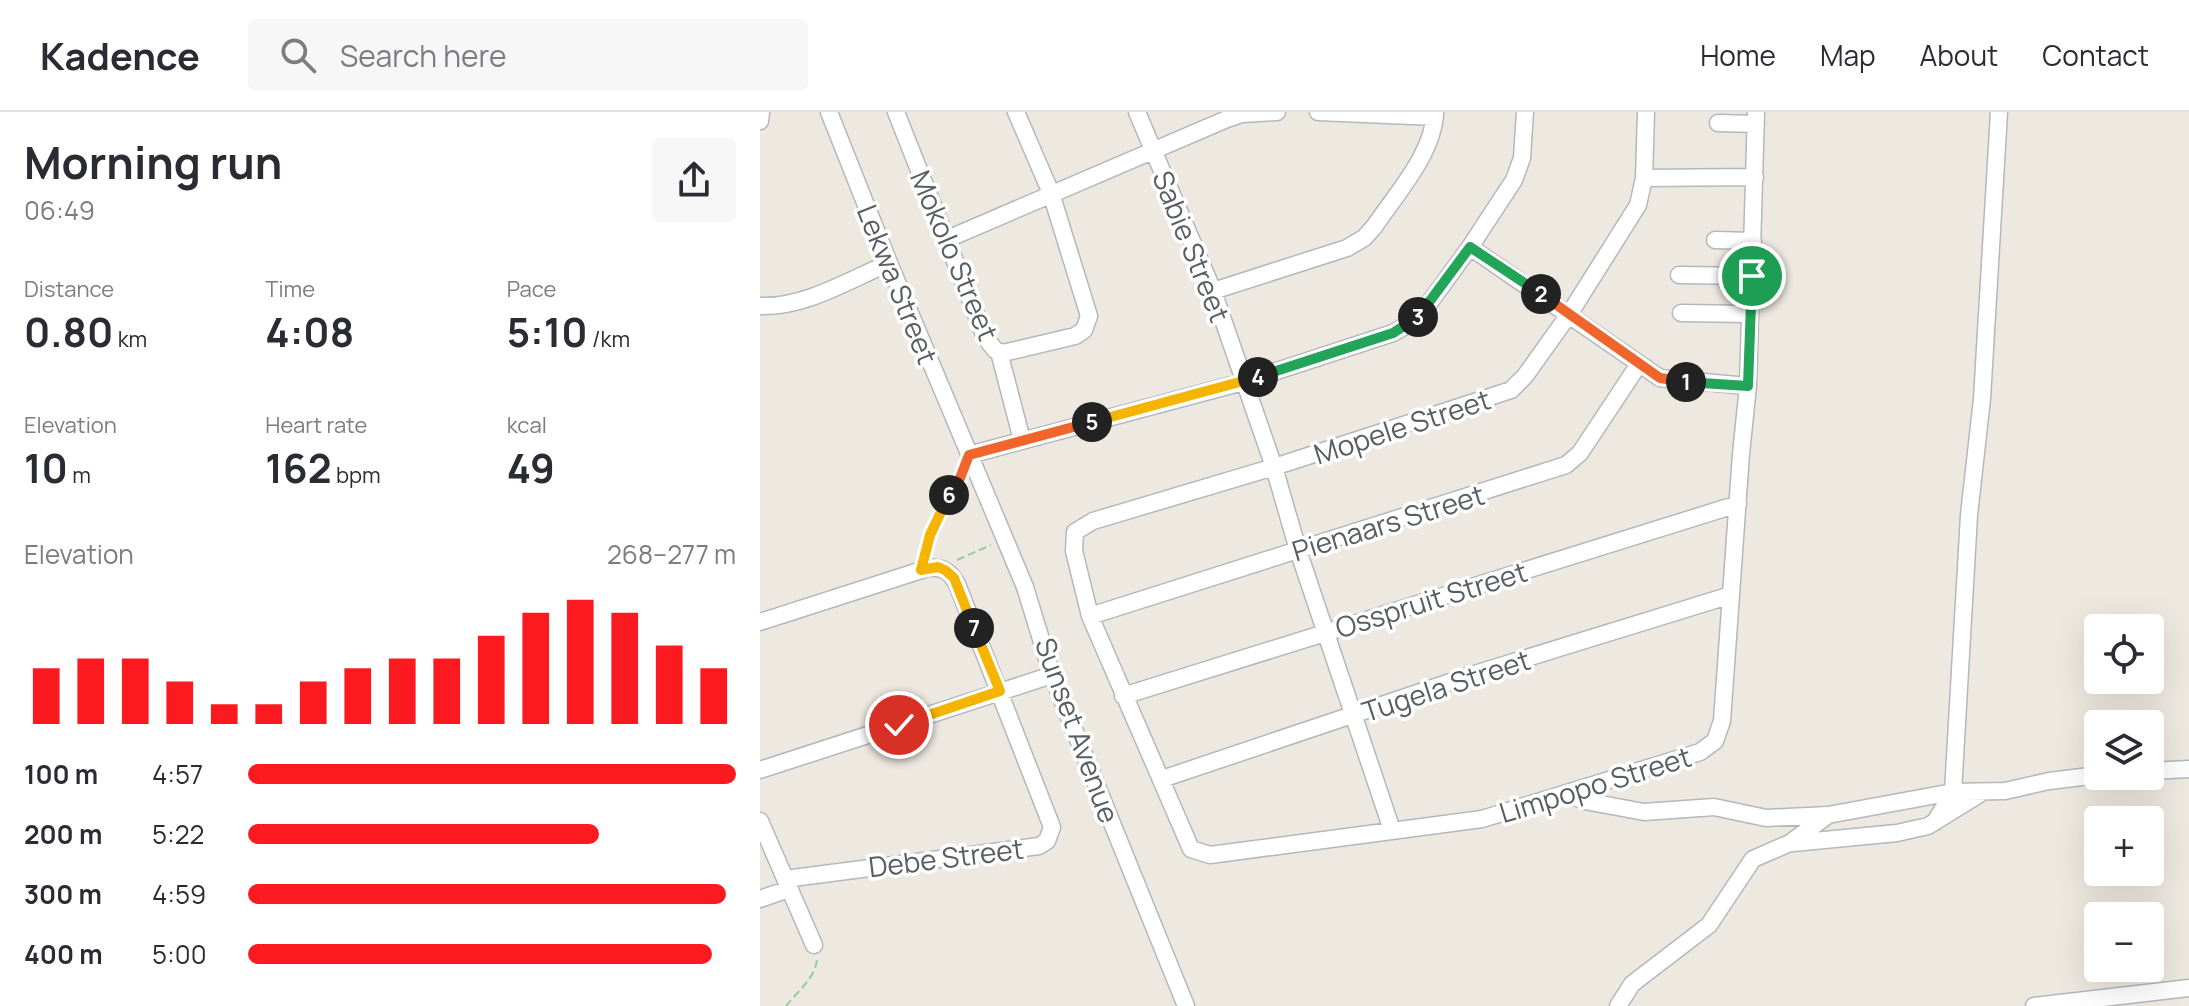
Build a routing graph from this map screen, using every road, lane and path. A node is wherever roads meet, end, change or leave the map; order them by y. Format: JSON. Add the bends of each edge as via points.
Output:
{"nodes":[{"id":1,"x":761,"y":112,"type":"edge"},
{"id":2,"x":829,"y":112,"type":"edge"},
{"id":3,"x":1016,"y":112,"type":"edge"},
{"id":4,"x":1137,"y":112,"type":"edge"},
{"id":5,"x":1277,"y":112,"type":"edge"},
{"id":6,"x":1318,"y":112,"type":"edge"},
{"id":7,"x":1525,"y":112,"type":"edge"},
{"id":8,"x":1646,"y":112,"type":"edge"},
{"id":9,"x":1999,"y":112,"type":"edge"},
{"id":10,"x":1234,"y":114,"type":"edge"},
{"id":11,"x":1435,"y":114,"type":"edge"},
{"id":12,"x":900,"y":115,"type":"edge"},
{"id":13,"x":1756,"y":118,"type":"edge"},
{"id":14,"x":760,"y":121,"type":"edge"},
{"id":15,"x":1718,"y":123,"type":"dead end"},
{"id":16,"x":1154,"y":150,"type":"junction"},
{"id":17,"x":1755,"y":177,"type":"junction"},
{"id":18,"x":1644,"y":178,"type":"junction"},
{"id":19,"x":1051,"y":193,"type":"junction"},
{"id":20,"x":945,"y":240,"type":"junction"},
{"id":21,"x":1715,"y":240,"type":"dead end"},
{"id":22,"x":1753,"y":241,"type":"junction"},
{"id":23,"x":1470,"y":247,"type":"junction"},
{"id":24,"x":889,"y":263,"type":"junction"},
{"id":25,"x":1679,"y":275,"type":"dead end"},
{"id":26,"x":1752,"y":276,"type":"junction"},
{"id":27,"x":1213,"y":291,"type":"junction"},
{"id":28,"x":760,"y":306,"type":"edge"},
{"id":29,"x":1570,"y":313,"type":"junction"},
{"id":30,"x":1681,"y":313,"type":"dead end"},
{"id":31,"x":1750,"y":314,"type":"junction"},
{"id":32,"x":999,"y":352,"type":"junction"},
{"id":33,"x":1639,"y":364,"type":"junction"},
{"id":34,"x":1243,"y":382,"type":"junction"},
{"id":35,"x":1748,"y":386,"type":"junction"},
{"id":36,"x":1022,"y":440,"type":"junction"},
{"id":37,"x":969,"y":455,"type":"junction"},
{"id":38,"x":1274,"y":467,"type":"junction"},
{"id":39,"x":1738,"y":504,"type":"junction"},
{"id":40,"x":1079,"y":527,"type":"joint"},
{"id":41,"x":1006,"y":540,"type":"junction"},
{"id":42,"x":1298,"y":550,"type":"junction"},
{"id":43,"x":942,"y":568,"type":"junction"},
{"id":44,"x":921,"y":570,"type":"junction"},
{"id":45,"x":1731,"y":595,"type":"junction"},
{"id":46,"x":1090,"y":616,"type":"junction"},
{"id":47,"x":760,"y":622,"type":"edge"},
{"id":48,"x":1325,"y":632,"type":"junction"},
{"id":49,"x":1052,"y":675,"type":"junction"},
{"id":50,"x":1000,"y":691,"type":"junction"},
{"id":51,"x":1123,"y":696,"type":"junction"},
{"id":52,"x":1353,"y":716,"type":"junction"},
{"id":53,"x":2189,"y":769,"type":"edge"},
{"id":54,"x":760,"y":770,"type":"edge"},
{"id":55,"x":2164,"y":770,"type":"edge"},
{"id":56,"x":2084,"y":777,"type":"edge"},
{"id":57,"x":1162,"y":779,"type":"junction"},
{"id":58,"x":1985,"y":791,"type":"junction"},
{"id":59,"x":1953,"y":792,"type":"junction"},
{"id":60,"x":1567,"y":794,"type":"junction"},
{"id":61,"x":1828,"y":815,"type":"junction"},
{"id":62,"x":760,"y":821,"type":"edge"},
{"id":63,"x":1935,"y":822,"type":"junction"},
{"id":64,"x":1392,"y":830,"type":"junction"},
{"id":65,"x":1790,"y":843,"type":"junction"},
{"id":66,"x":787,"y":884,"type":"junction"},
{"id":67,"x":760,"y":899,"type":"edge"},
{"id":68,"x":814,"y":945,"type":"joint"},
{"id":69,"x":2189,"y":988,"type":"edge"},
{"id":70,"x":786,"y":1006,"type":"edge"},
{"id":71,"x":1186,"y":1006,"type":"edge"},
{"id":72,"x":1618,"y":1006,"type":"edge"},
{"id":73,"x":2034,"y":1006,"type":"edge"}],
"edges":[{"from":1,"to":14,"type":"street"},
{"from":2,"to":24,"type":"street","name":"Lekwa Street"},
{"from":3,"to":19,"type":"street"},
{"from":4,"to":16,"type":"street","name":"Sabie Street"},
{"from":5,"to":10,"type":"street"},
{"from":6,"to":11,"type":"street"},
{"from":7,"to":23,"type":"street","via":[[1519,170]]},
{"from":8,"to":18,"type":"street","name":"Mopele Street"},
{"from":9,"to":59,"type":"street"},
{"from":10,"to":16,"type":"street"},
{"from":11,"to":27,"type":"street","via":[[1427,148],[1364,238]]},
{"from":12,"to":20,"type":"street","name":"Mokolo Street"},
{"from":13,"to":15,"type":"street"},
{"from":13,"to":17,"type":"street","name":"Limpopo Street"},
{"from":16,"to":19,"type":"street"},
{"from":16,"to":27,"type":"street","name":"Sabie Street"},
{"from":17,"to":18,"type":"street"},
{"from":17,"to":22,"type":"street","name":"Limpopo Street"},
{"from":18,"to":29,"type":"street","name":"Mopele Street","via":[[1633,215]]},
{"from":19,"to":20,"type":"street"},
{"from":19,"to":32,"type":"street","name":"Mokolo Street","via":[[1088,305],[1087,325],[1075,336]]},
{"from":20,"to":32,"type":"street","name":"Mokolo Street","via":[[985,337]]},
{"from":21,"to":22,"type":"street"},
{"from":22,"to":26,"type":"street","name":"Limpopo Street"},
{"from":23,"to":29,"type":"street"},
{"from":23,"to":34,"type":"street","via":[[1422,313],[1403,328]]},
{"from":24,"to":28,"type":"street","via":[[785,305]]},
{"from":24,"to":37,"type":"street","name":"Lekwa Street"},
{"from":25,"to":26,"type":"street"},
{"from":26,"to":31,"type":"street","name":"Limpopo Street"},
{"from":27,"to":34,"type":"street","name":"Sabie Street"},
{"from":29,"to":33,"type":"street"},
{"from":29,"to":38,"type":"street","name":"Mopele Street","via":[[1525,376],[1502,394]]},
{"from":30,"to":31,"type":"street"},
{"from":31,"to":35,"type":"street","name":"Limpopo Street"},
{"from":32,"to":36,"type":"street"},
{"from":33,"to":35,"type":"street","via":[[1669,380]]},
{"from":33,"to":42,"type":"street","name":"Pienaars Street","via":[[1580,453],[1566,465]]},
{"from":34,"to":36,"type":"street"},
{"from":34,"to":38,"type":"street","name":"Sabie Street"},
{"from":35,"to":39,"type":"street","name":"Limpopo Street"},
{"from":36,"to":37,"type":"street"},
{"from":37,"to":41,"type":"street","name":"Sunset Avenue"},
{"from":37,"to":44,"type":"path","via":[[930,535]]},
{"from":38,"to":40,"type":"street","name":"Mopele Street"},
{"from":38,"to":42,"type":"street","name":"Sabie Street"},
{"from":39,"to":45,"type":"street","name":"Limpopo Street"},
{"from":39,"to":48,"type":"street","name":"Osspruit Street"},
{"from":40,"to":46,"type":"street","name":"Limpopo Street","via":[[1073,543]]},
{"from":41,"to":43,"type":"path"},
{"from":41,"to":49,"type":"street","name":"Sunset Avenue"},
{"from":42,"to":46,"type":"street","name":"Pienaars Street"},
{"from":42,"to":48,"type":"street","name":"Sabie Street"},
{"from":43,"to":44,"type":"street"},
{"from":43,"to":50,"type":"street","name":"Debe Street","via":[[957,584]]},
{"from":44,"to":47,"type":"street"},
{"from":45,"to":52,"type":"street","name":"Tugela Street"},
{"from":45,"to":60,"type":"street","name":"Limpopo Street","via":[[1722,721],[1715,741],[1700,752]]},
{"from":46,"to":51,"type":"street","name":"Limpopo Street"},
{"from":48,"to":51,"type":"street","name":"Osspruit Street"},
{"from":48,"to":52,"type":"street","name":"Sabie Street"},
{"from":49,"to":50,"type":"street"},
{"from":49,"to":71,"type":"street","name":"Sunset Avenue"},
{"from":50,"to":54,"type":"street"},
{"from":50,"to":66,"type":"street","name":"Debe Street","via":[[1050,819],[1047,841]]},
{"from":51,"to":57,"type":"street","name":"Limpopo Street"},
{"from":52,"to":57,"type":"street","name":"Tugela Street"},
{"from":52,"to":64,"type":"street","name":"Sabie Street"},
{"from":53,"to":55,"type":"street"},
{"from":56,"to":58,"type":"street"},
{"from":57,"to":64,"type":"street","name":"Limpopo Street","via":[[1185,838],[1200,853]]},
{"from":58,"to":59,"type":"street"},
{"from":58,"to":63,"type":"street"},
{"from":59,"to":61,"type":"street"},
{"from":59,"to":63,"type":"street"},
{"from":60,"to":61,"type":"street","via":[[1644,812],[1714,807],[1766,818]]},
{"from":60,"to":64,"type":"street","name":"Limpopo Street","via":[[1493,816]]},
{"from":61,"to":65,"type":"street"},
{"from":62,"to":66,"type":"street"},
{"from":63,"to":65,"type":"street","via":[[1897,833]]},
{"from":65,"to":72,"type":"street","via":[[1753,859],[1709,925],[1632,984]]},
{"from":66,"to":67,"type":"street"},
{"from":66,"to":68,"type":"street"},
{"from":68,"to":70,"type":"path","via":[[817,965]]},
{"from":69,"to":73,"type":"street"}]}
